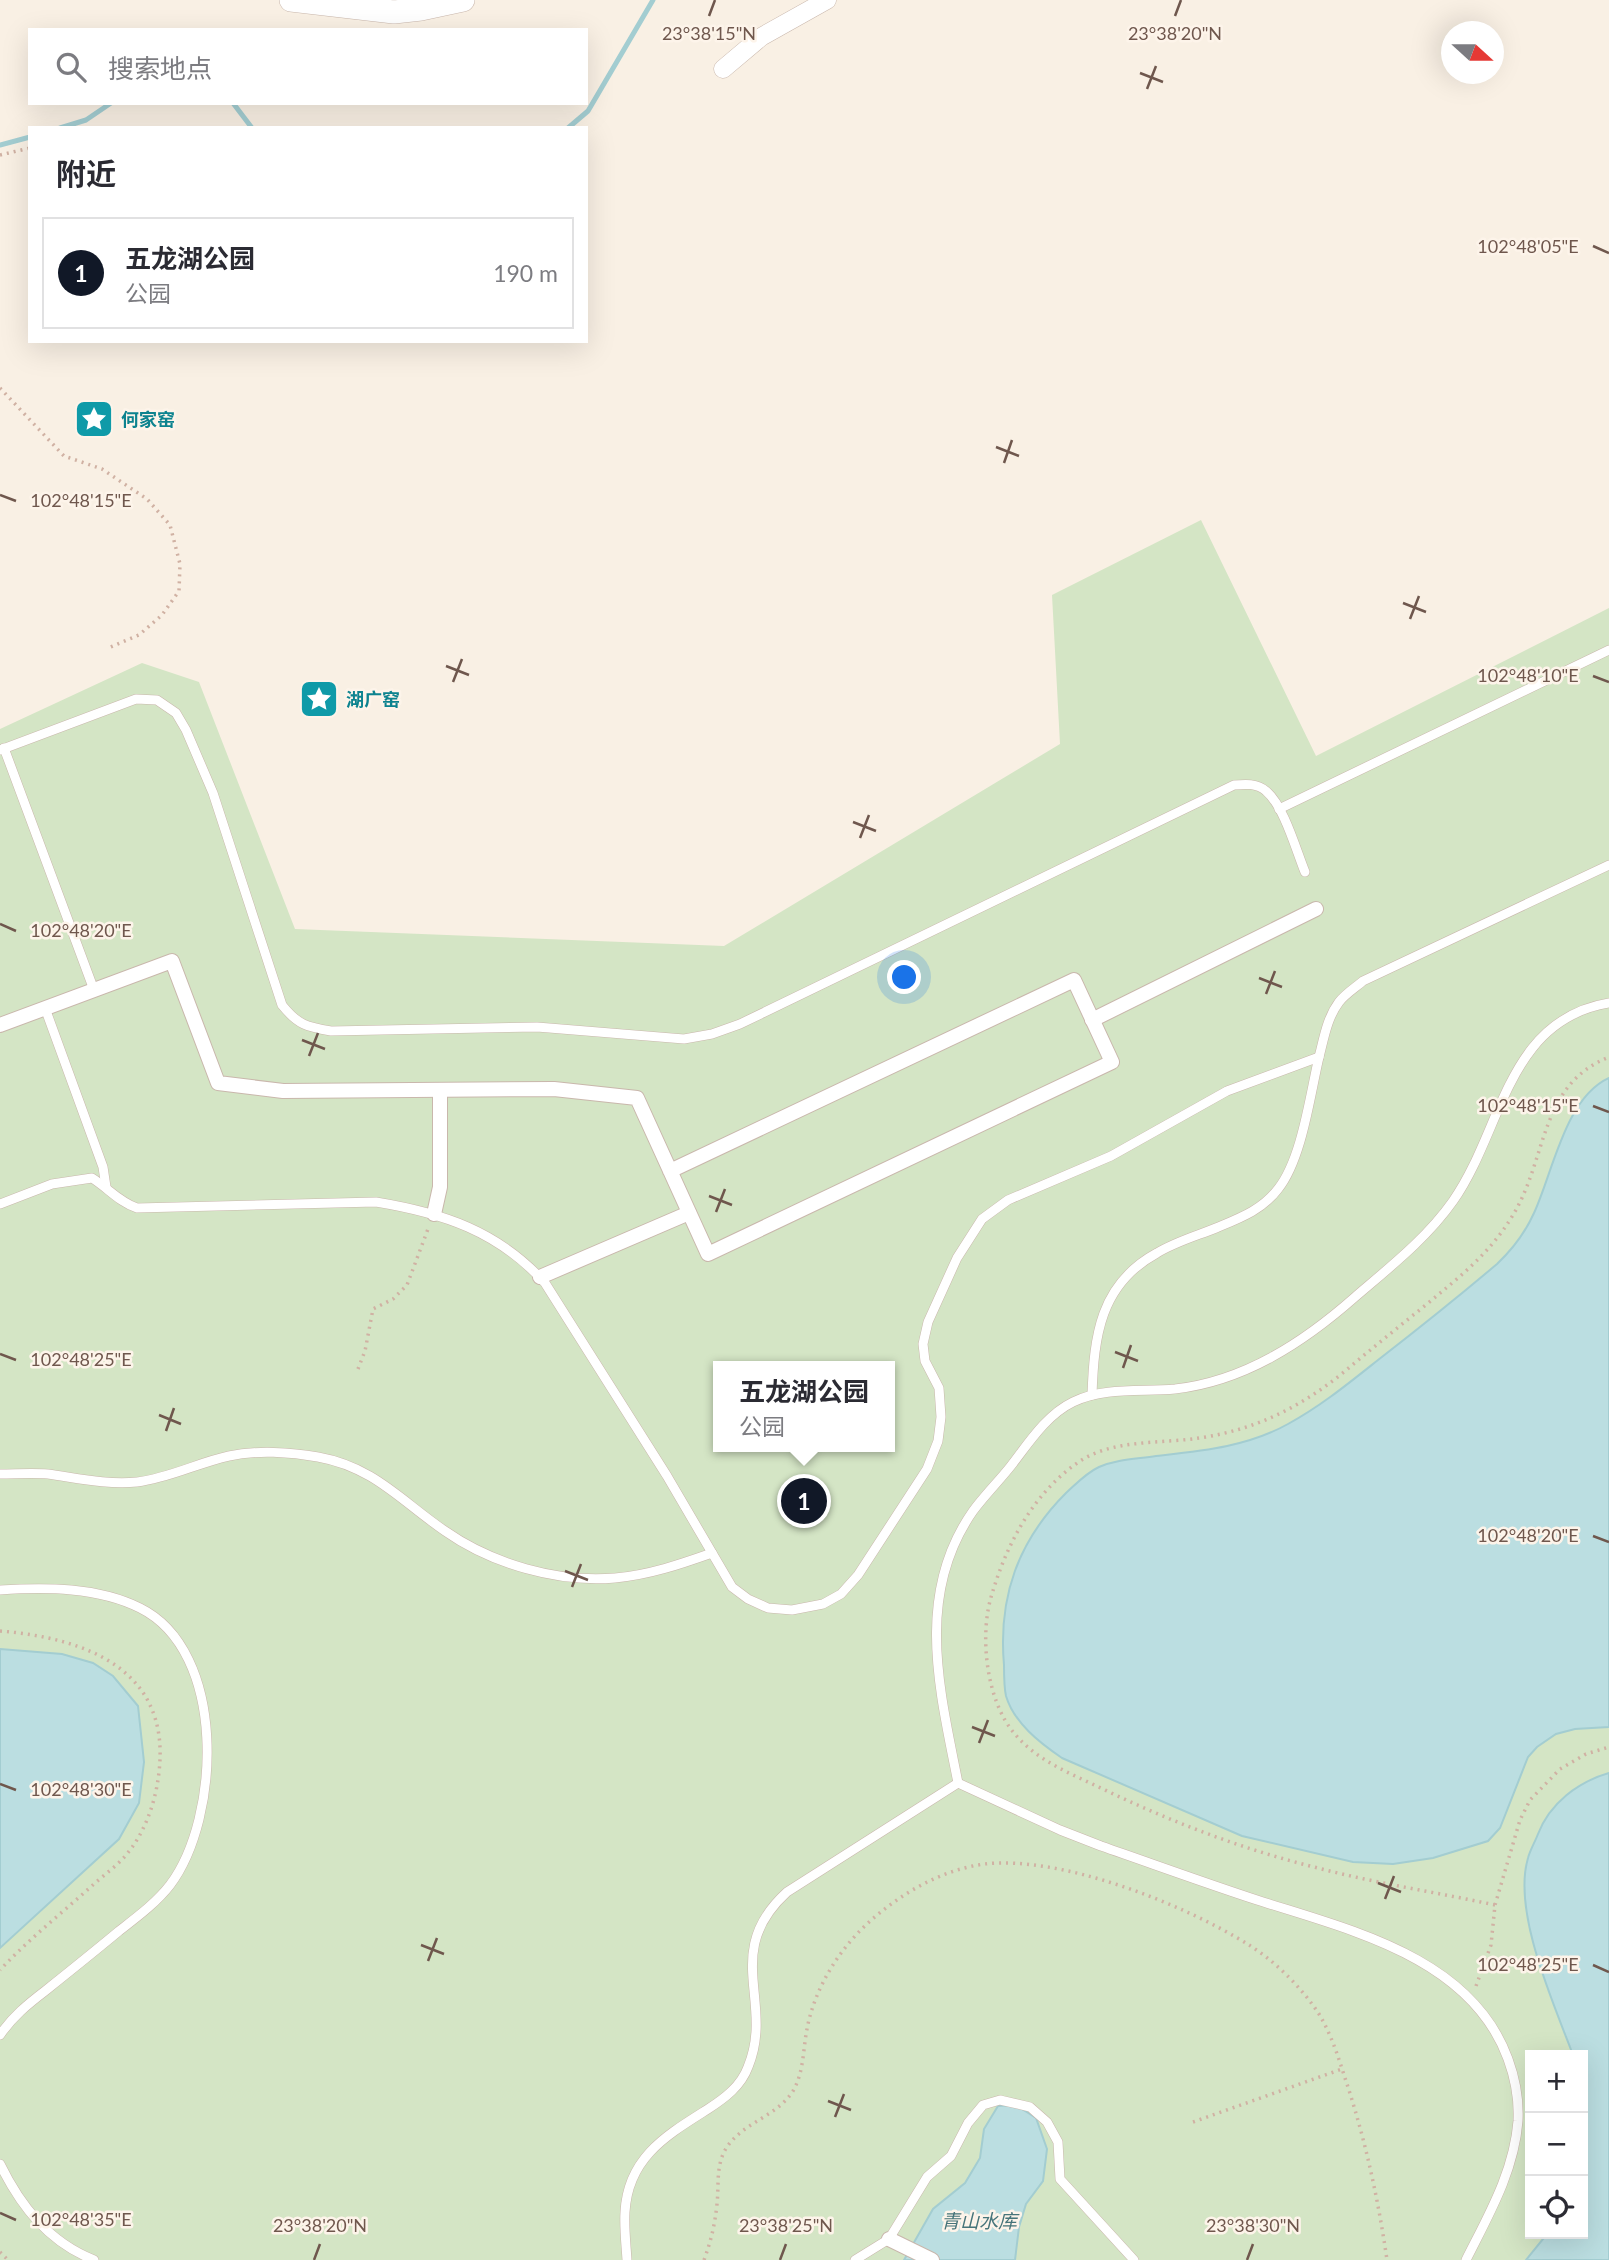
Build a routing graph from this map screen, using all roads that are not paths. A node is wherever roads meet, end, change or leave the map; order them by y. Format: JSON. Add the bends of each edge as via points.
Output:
{"nodes":[{"id":1,"x":291,"y":0,"type":"edge"},
{"id":2,"x":463,"y":0,"type":"edge"},
{"id":3,"x":827,"y":0,"type":"edge"},
{"id":4,"x":723,"y":69,"type":"dead end"},
{"id":5,"x":1609,"y":650,"type":"edge"},
{"id":6,"x":2,"y":749,"type":"edge"},
{"id":7,"x":1279,"y":809,"type":"junction"},
{"id":8,"x":1609,"y":865,"type":"edge"},
{"id":9,"x":1305,"y":872,"type":"dead end"},
{"id":10,"x":1316,"y":909,"type":"dead end"},
{"id":11,"x":94,"y":990,"type":"junction"},
{"id":12,"x":1609,"y":1003,"type":"edge"},
{"id":13,"x":45,"y":1008,"type":"junction"},
{"id":14,"x":1092,"y":1020,"type":"junction"},
{"id":15,"x":0,"y":1025,"type":"edge"},
{"id":16,"x":1319,"y":1057,"type":"junction"},
{"id":17,"x":440,"y":1090,"type":"junction"},
{"id":18,"x":670,"y":1171,"type":"junction"},
{"id":19,"x":106,"y":1187,"type":"junction"},
{"id":20,"x":0,"y":1204,"type":"edge"},
{"id":21,"x":690,"y":1213,"type":"junction"},
{"id":22,"x":434,"y":1214,"type":"junction"},
{"id":23,"x":540,"y":1277,"type":"junction"},
{"id":24,"x":1092,"y":1395,"type":"junction"},
{"id":25,"x":0,"y":1474,"type":"edge"},
{"id":26,"x":712,"y":1553,"type":"junction"},
{"id":27,"x":0,"y":1590,"type":"edge"},
{"id":28,"x":958,"y":1783,"type":"junction"},
{"id":29,"x":0,"y":2035,"type":"edge"},
{"id":30,"x":0,"y":2164,"type":"edge"},
{"id":31,"x":889,"y":2239,"type":"junction"},
{"id":32,"x":94,"y":2260,"type":"edge"},
{"id":33,"x":627,"y":2260,"type":"edge"},
{"id":34,"x":855,"y":2260,"type":"edge"},
{"id":35,"x":932,"y":2260,"type":"edge"},
{"id":36,"x":1134,"y":2260,"type":"edge"},
{"id":37,"x":1466,"y":2260,"type":"edge"}],
"edges":[{"from":1,"to":2,"type":"street","via":[[394,12]]},
{"from":3,"to":4,"type":"street","via":[[761,37]]},
{"from":5,"to":7,"type":"lane"},
{"from":6,"to":7,"type":"lane","via":[[136,699],[157,700],[176,713],[213,793],[282,1005],[293,1019],[309,1028],[331,1031],[537,1027],[684,1039],[712,1034],[1234,785],[1251,783],[1266,791]]},
{"from":6,"to":11,"type":"lane"},
{"from":7,"to":9,"type":"lane"},
{"from":8,"to":16,"type":"lane","via":[[1363,981],[1340,1000],[1327,1025]]},
{"from":10,"to":14,"type":"street"},
{"from":11,"to":13,"type":"street"},
{"from":11,"to":17,"type":"street","via":[[172,961],[218,1083],[283,1091]]},
{"from":12,"to":24,"type":"lane","via":[[1572,1015],[1532,1047],[1511,1079],[1476,1161],[1448,1208],[1411,1248],[1319,1327],[1268,1359],[1216,1381]]},
{"from":13,"to":15,"type":"street"},
{"from":13,"to":19,"type":"lane","via":[[103,1167]]},
{"from":14,"to":18,"type":"street","via":[[1074,980]]},
{"from":14,"to":21,"type":"street","via":[[1112,1062],[708,1254]]},
{"from":16,"to":24,"type":"lane","via":[[1293,1162],[1279,1188],[1250,1214],[1146,1259],[1111,1295],[1096,1346]]},
{"from":16,"to":26,"type":"lane","via":[[1227,1091],[1111,1156],[1009,1200],[982,1219],[957,1258],[923,1344],[925,1361],[939,1388],[938,1441],[927,1469],[841,1594],[823,1604],[792,1610],[768,1608],[732,1587]]},
{"from":17,"to":18,"type":"street","via":[[554,1089],[637,1098]]},
{"from":17,"to":22,"type":"street","via":[[440,1187]]},
{"from":18,"to":21,"type":"street"},
{"from":19,"to":20,"type":"lane","via":[[92,1178],[52,1184]]},
{"from":19,"to":22,"type":"lane","via":[[122,1203],[137,1208],[376,1202]]},
{"from":21,"to":23,"type":"street"},
{"from":22,"to":23,"type":"lane","via":[[501,1243]]},
{"from":23,"to":26,"type":"lane"},
{"from":24,"to":28,"type":"lane","via":[[1050,1417],[974,1511],[945,1569],[936,1653]]},
{"from":25,"to":26,"type":"lane","via":[[136,1482],[230,1456],[319,1457],[360,1471],[396,1492],[445,1532],[482,1553],[532,1571],[614,1578],[668,1568]]},
{"from":27,"to":29,"type":"lane","via":[[85,1592],[118,1599],[153,1615],[182,1646],[194,1672],[204,1715],[207,1759],[199,1826],[171,1884],[152,1905],[23,2009]]},
{"from":28,"to":33,"type":"lane","via":[[787,1892],[766,1915],[752,1954],[756,2036],[748,2069],[723,2100],[665,2136],[640,2163],[627,2197]]},
{"from":28,"to":37,"type":"lane","via":[[1101,1846],[1385,1945],[1434,1969],[1471,1999],[1487,2016],[1504,2049],[1515,2084],[1518,2121],[1505,2179]]},
{"from":30,"to":32,"type":"lane","via":[[19,2199],[44,2229]]},
{"from":31,"to":34,"type":"lane"},
{"from":31,"to":35,"type":"street"},
{"from":31,"to":36,"type":"lane","via":[[926,2177],[951,2156],[968,2123],[983,2105],[1000,2100],[1030,2107],[1047,2122],[1058,2142],[1060,2179]]}]}
